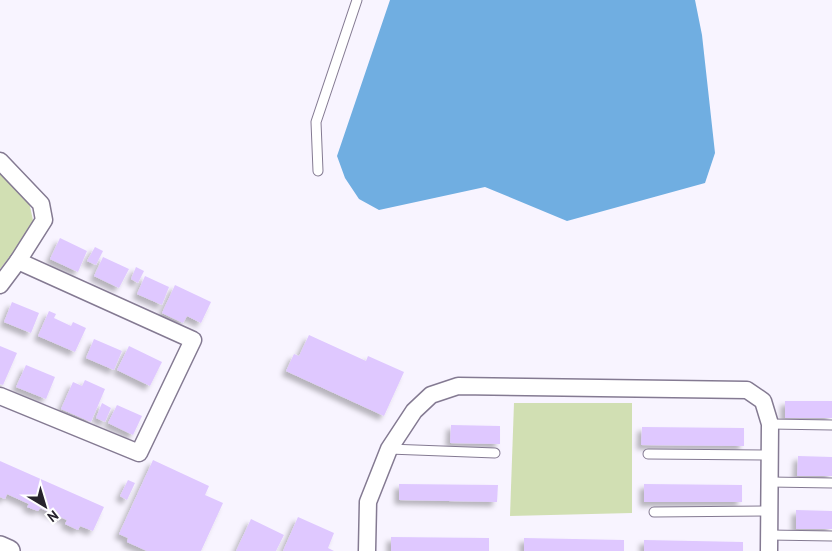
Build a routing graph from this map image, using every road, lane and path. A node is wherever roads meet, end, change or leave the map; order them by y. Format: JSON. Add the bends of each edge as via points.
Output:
{"nodes":[{"id":1,"x":357,"y":0,"type":"edge"},
{"id":2,"x":0,"y":161,"type":"edge"},
{"id":3,"x":318,"y":170,"type":"dead end"},
{"id":4,"x":18,"y":261,"type":"junction"},
{"id":5,"x":0,"y":285,"type":"edge"},
{"id":6,"x":0,"y":396,"type":"edge"},
{"id":7,"x":770,"y":424,"type":"junction"},
{"id":8,"x":832,"y":426,"type":"edge"},
{"id":9,"x":389,"y":449,"type":"junction"},
{"id":10,"x":495,"y":453,"type":"dead end"},
{"id":11,"x":648,"y":454,"type":"dead end"},
{"id":12,"x":770,"y":456,"type":"junction"},
{"id":13,"x":770,"y":482,"type":"junction"},
{"id":14,"x":832,"y":483,"type":"edge"},
{"id":15,"x":770,"y":511,"type":"junction"},
{"id":16,"x":654,"y":512,"type":"dead end"},
{"id":17,"x":832,"y":536,"type":"edge"},
{"id":18,"x":769,"y":543,"type":"edge"},
{"id":19,"x":0,"y":547,"type":"edge"},
{"id":20,"x":8,"y":551,"type":"edge"},
{"id":21,"x":367,"y":551,"type":"edge"}],
"edges":[{"from":1,"to":3,"type":"lane","via":[[316,122]]},
{"from":2,"to":4,"type":"street","via":[[41,204],[44,220]]},
{"from":4,"to":5,"type":"street"},
{"from":4,"to":6,"type":"street","via":[[193,340],[139,453]]},
{"from":7,"to":8,"type":"lane"},
{"from":7,"to":9,"type":"street","via":[[763,401],[747,390],[458,386],[426,400],[414,411]]},
{"from":7,"to":12,"type":"street"},
{"from":9,"to":10,"type":"lane"},
{"from":9,"to":21,"type":"street","via":[[368,502]]},
{"from":11,"to":12,"type":"lane"},
{"from":12,"to":13,"type":"street"},
{"from":13,"to":14,"type":"lane"},
{"from":13,"to":15,"type":"street"},
{"from":15,"to":16,"type":"lane"},
{"from":15,"to":18,"type":"street"},
{"from":17,"to":18,"type":"lane"},
{"from":19,"to":20,"type":"street"}]}
